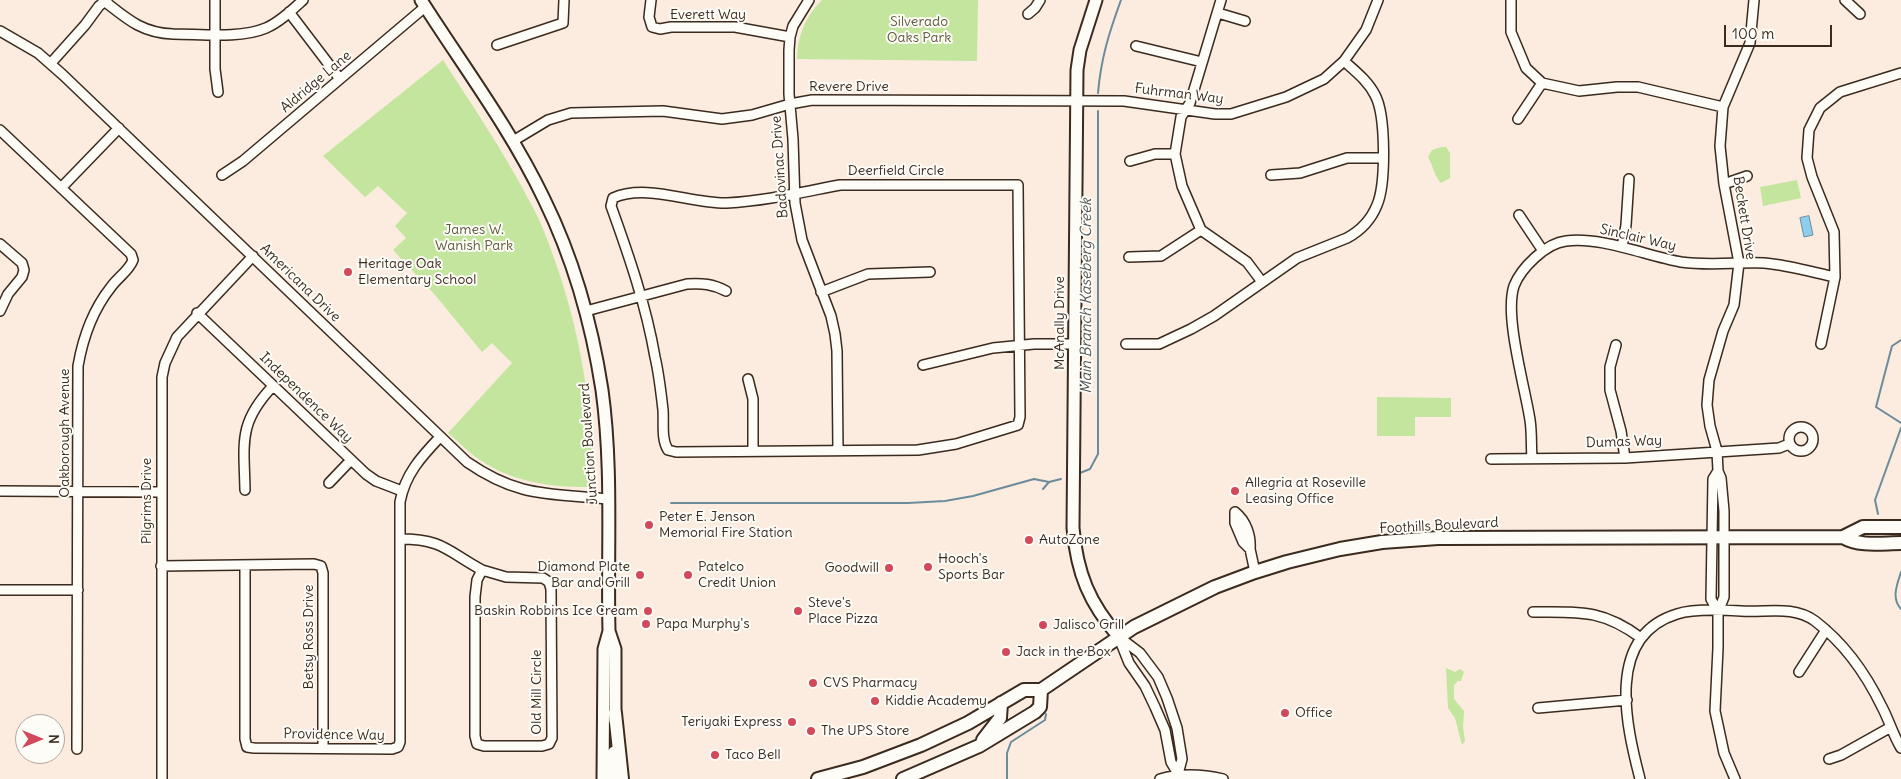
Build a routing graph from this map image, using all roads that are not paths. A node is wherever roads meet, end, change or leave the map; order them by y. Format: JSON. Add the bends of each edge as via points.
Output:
{"nodes":[{"id":1,"x":215,"y":0,"type":"edge"},
{"id":2,"x":303,"y":0,"type":"edge"},
{"id":3,"x":564,"y":0,"type":"edge"},
{"id":4,"x":651,"y":0,"type":"edge"},
{"id":5,"x":809,"y":0,"type":"edge"},
{"id":6,"x":1040,"y":0,"type":"edge"},
{"id":7,"x":1096,"y":0,"type":"edge"},
{"id":8,"x":1221,"y":0,"type":"edge"},
{"id":9,"x":1378,"y":0,"type":"edge"},
{"id":10,"x":1511,"y":0,"type":"edge"},
{"id":11,"x":1754,"y":0,"type":"edge"},
{"id":12,"x":1845,"y":0,"type":"edge"},
{"id":13,"x":105,"y":1,"type":"edge"},
{"id":14,"x":423,"y":3,"type":"edge"},
{"id":15,"x":289,"y":12,"type":"junction"},
{"id":16,"x":1218,"y":12,"type":"junction"},
{"id":17,"x":1028,"y":14,"type":"dead end"},
{"id":18,"x":1860,"y":14,"type":"dead end"},
{"id":19,"x":1245,"y":20,"type":"dead end"},
{"id":20,"x":0,"y":31,"type":"edge"},
{"id":21,"x":215,"y":34,"type":"junction"},
{"id":22,"x":790,"y":37,"type":"junction"},
{"id":23,"x":497,"y":45,"type":"dead end"},
{"id":24,"x":1136,"y":46,"type":"dead end"},
{"id":25,"x":1344,"y":61,"type":"junction"},
{"id":26,"x":1202,"y":62,"type":"junction"},
{"id":27,"x":51,"y":64,"type":"junction"},
{"id":28,"x":1901,"y":73,"type":"edge"},
{"id":29,"x":340,"y":79,"type":"junction"},
{"id":30,"x":1542,"y":83,"type":"junction"},
{"id":31,"x":218,"y":92,"type":"dead end"},
{"id":32,"x":1076,"y":102,"type":"junction"},
{"id":33,"x":790,"y":104,"type":"junction"},
{"id":34,"x":1723,"y":107,"type":"junction"},
{"id":35,"x":1186,"y":110,"type":"junction"},
{"id":36,"x":1518,"y":119,"type":"dead end"},
{"id":37,"x":119,"y":128,"type":"junction"},
{"id":38,"x":0,"y":130,"type":"edge"},
{"id":39,"x":514,"y":142,"type":"junction"},
{"id":40,"x":1175,"y":154,"type":"junction"},
{"id":41,"x":1382,"y":158,"type":"junction"},
{"id":42,"x":1130,"y":161,"type":"dead end"},
{"id":43,"x":222,"y":175,"type":"dead end"},
{"id":44,"x":1271,"y":175,"type":"dead end"},
{"id":45,"x":1747,"y":176,"type":"dead end"},
{"id":46,"x":1629,"y":180,"type":"dead end"},
{"id":47,"x":1724,"y":184,"type":"junction"},
{"id":48,"x":61,"y":188,"type":"junction"},
{"id":49,"x":794,"y":193,"type":"junction"},
{"id":50,"x":1519,"y":216,"type":"dead end"},
{"id":51,"x":1202,"y":230,"type":"junction"},
{"id":52,"x":0,"y":244,"type":"edge"},
{"id":53,"x":1622,"y":247,"type":"junction"},
{"id":54,"x":1543,"y":251,"type":"junction"},
{"id":55,"x":252,"y":256,"type":"junction"},
{"id":56,"x":1130,"y":257,"type":"dead end"},
{"id":57,"x":1739,"y":263,"type":"junction"},
{"id":58,"x":930,"y":272,"type":"dead end"},
{"id":59,"x":1835,"y":277,"type":"junction"},
{"id":60,"x":1262,"y":282,"type":"junction"},
{"id":61,"x":726,"y":291,"type":"dead end"},
{"id":62,"x":822,"y":292,"type":"junction"},
{"id":63,"x":641,"y":296,"type":"junction"},
{"id":64,"x":0,"y":311,"type":"edge"},
{"id":65,"x":586,"y":311,"type":"junction"},
{"id":66,"x":198,"y":313,"type":"junction"},
{"id":67,"x":1075,"y":344,"type":"junction"},
{"id":68,"x":1126,"y":344,"type":"dead end"},
{"id":69,"x":1821,"y":344,"type":"dead end"},
{"id":70,"x":1020,"y":345,"type":"junction"},
{"id":71,"x":1616,"y":345,"type":"dead end"},
{"id":72,"x":923,"y":365,"type":"dead end"},
{"id":73,"x":748,"y":379,"type":"dead end"},
{"id":74,"x":273,"y":386,"type":"junction"},
{"id":75,"x":440,"y":437,"type":"junction"},
{"id":76,"x":1789,"y":444,"type":"dead end"},
{"id":77,"x":838,"y":450,"type":"junction"},
{"id":78,"x":753,"y":451,"type":"junction"},
{"id":79,"x":1717,"y":451,"type":"junction"},
{"id":80,"x":1532,"y":458,"type":"junction"},
{"id":81,"x":1625,"y":458,"type":"junction"},
{"id":82,"x":1491,"y":459,"type":"dead end"},
{"id":83,"x":351,"y":460,"type":"junction"},
{"id":84,"x":1718,"y":471,"type":"junction"},
{"id":85,"x":329,"y":483,"type":"dead end"},
{"id":86,"x":245,"y":490,"type":"dead end"},
{"id":87,"x":402,"y":490,"type":"junction"},
{"id":88,"x":78,"y":491,"type":"junction"},
{"id":89,"x":0,"y":492,"type":"edge"},
{"id":90,"x":161,"y":492,"type":"junction"},
{"id":91,"x":608,"y":499,"type":"junction"},
{"id":92,"x":1235,"y":512,"type":"dead end"},
{"id":93,"x":1901,"y":527,"type":"edge"},
{"id":94,"x":1718,"y":537,"type":"junction"},
{"id":95,"x":1843,"y":537,"type":"junction"},
{"id":96,"x":400,"y":539,"type":"junction"},
{"id":97,"x":1901,"y":543,"type":"edge"},
{"id":98,"x":161,"y":566,"type":"junction"},
{"id":99,"x":245,"y":566,"type":"junction"},
{"id":100,"x":482,"y":570,"type":"junction"},
{"id":101,"x":1255,"y":572,"type":"junction"},
{"id":102,"x":0,"y":590,"type":"edge"},
{"id":103,"x":78,"y":590,"type":"junction"},
{"id":104,"x":1533,"y":612,"type":"dead end"},
{"id":105,"x":1718,"y":612,"type":"junction"},
{"id":106,"x":1826,"y":630,"type":"junction"},
{"id":107,"x":609,"y":631,"type":"junction"},
{"id":108,"x":1119,"y":637,"type":"junction"},
{"id":109,"x":1641,"y":638,"type":"junction"},
{"id":110,"x":1799,"y":672,"type":"dead end"},
{"id":111,"x":1041,"y":690,"type":"junction"},
{"id":112,"x":1627,"y":700,"type":"junction"},
{"id":113,"x":1002,"y":703,"type":"junction"},
{"id":114,"x":1538,"y":708,"type":"dead end"},
{"id":115,"x":615,"y":713,"type":"junction"},
{"id":116,"x":1891,"y":727,"type":"junction"},
{"id":117,"x":979,"y":746,"type":"junction"},
{"id":118,"x":323,"y":748,"type":"junction"},
{"id":119,"x":1901,"y":748,"type":"edge"},
{"id":120,"x":77,"y":749,"type":"dead end"},
{"id":121,"x":1829,"y":759,"type":"dead end"},
{"id":122,"x":863,"y":767,"type":"junction"},
{"id":123,"x":1178,"y":774,"type":"junction"},
{"id":124,"x":825,"y":778,"type":"edge"},
{"id":125,"x":162,"y":779,"type":"edge"},
{"id":126,"x":603,"y":779,"type":"edge"},
{"id":127,"x":614,"y":779,"type":"edge"},
{"id":128,"x":622,"y":779,"type":"edge"},
{"id":129,"x":850,"y":779,"type":"edge"},
{"id":130,"x":903,"y":779,"type":"edge"},
{"id":131,"x":1160,"y":779,"type":"edge"},
{"id":132,"x":1223,"y":779,"type":"edge"},
{"id":133,"x":1640,"y":779,"type":"edge"},
{"id":134,"x":1735,"y":779,"type":"edge"}],
"edges":[{"from":1,"to":21,"type":"street"},
{"from":2,"to":15,"type":"street"},
{"from":3,"to":23,"type":"street","via":[[563,23]]},
{"from":4,"to":22,"type":"street","name":"Everett Way","via":[[649,17],[652,27],[735,27]]},
{"from":5,"to":22,"type":"street","name":"Badovinac Drive","via":[[798,15]]},
{"from":6,"to":17,"type":"street"},
{"from":7,"to":32,"type":"main road","name":"McAnally Drive","via":[[1080,50]]},
{"from":8,"to":16,"type":"street"},
{"from":9,"to":25,"type":"street","name":"Fuhrman Way","via":[[1366,30]]},
{"from":10,"to":30,"type":"street","via":[[1510,32],[1526,68]]},
{"from":11,"to":34,"type":"street","name":"Beckett Drive","via":[[1750,43]]},
{"from":12,"to":18,"type":"street"},
{"from":13,"to":21,"type":"street","via":[[132,23],[152,32]]},
{"from":13,"to":27,"type":"street"},
{"from":14,"to":29,"type":"street","name":"Aldridge Lane"},
{"from":14,"to":39,"type":"main road","name":"Junction Boulevard"},
{"from":15,"to":21,"type":"street","via":[[268,28],[255,32]]},
{"from":15,"to":29,"type":"street"},
{"from":16,"to":19,"type":"street"},
{"from":16,"to":26,"type":"street"},
{"from":20,"to":27,"type":"street","name":"Americana Drive"},
{"from":21,"to":31,"type":"street"},
{"from":22,"to":33,"type":"street","name":"Badovinac Drive"},
{"from":24,"to":26,"type":"street"},
{"from":25,"to":35,"type":"street","name":"Fuhrman Way","via":[[1308,87],[1239,112],[1220,114]]},
{"from":25,"to":41,"type":"street","via":[[1370,88],[1379,103]]},
{"from":26,"to":35,"type":"street"},
{"from":27,"to":37,"type":"street","name":"Americana Drive"},
{"from":28,"to":59,"type":"street","via":[[1840,92],[1820,108],[1810,130],[1807,158],[1834,232]]},
{"from":29,"to":43,"type":"street","name":"Aldridge Lane","via":[[243,162]]},
{"from":30,"to":34,"type":"street","via":[[1579,91],[1638,87]]},
{"from":30,"to":36,"type":"street"},
{"from":32,"to":33,"type":"street","name":"Revere Drive","via":[[812,100]]},
{"from":32,"to":35,"type":"street","name":"Fuhrman Way","via":[[1124,101]]},
{"from":32,"to":67,"type":"main road","name":"McAnally Drive"},
{"from":33,"to":39,"type":"street","name":"Revere Drive","via":[[722,120],[663,111],[571,113],[548,120]]},
{"from":33,"to":49,"type":"street","name":"Badovinac Drive"},
{"from":34,"to":47,"type":"street","name":"Beckett Drive","via":[[1720,146]]},
{"from":35,"to":40,"type":"street","via":[[1181,117]]},
{"from":37,"to":48,"type":"street"},
{"from":37,"to":55,"type":"street","name":"Americana Drive"},
{"from":38,"to":48,"type":"street","name":"Oakborough Avenue"},
{"from":39,"to":65,"type":"main road","name":"Junction Boulevard","via":[[558,230]]},
{"from":40,"to":42,"type":"street"},
{"from":40,"to":51,"type":"street","via":[[1182,186]]},
{"from":41,"to":44,"type":"street","via":[[1348,158],[1300,173]]},
{"from":41,"to":60,"type":"street","via":[[1380,196],[1373,214],[1361,228],[1340,242],[1297,258]]},
{"from":45,"to":47,"type":"street"},
{"from":46,"to":53,"type":"street"},
{"from":47,"to":57,"type":"street","name":"Beckett Drive"},
{"from":48,"to":88,"type":"street","name":"Oakborough Avenue","via":[[131,254],[133,260],[99,303],[81,349]]},
{"from":49,"to":62,"type":"street","name":"Badovinac Drive","via":[[802,240]]},
{"from":49,"to":63,"type":"street","name":"Deerfield Circle","via":[[726,203],[654,194],[622,194],[613,198],[611,206]]},
{"from":49,"to":70,"type":"street","name":"Deerfield Circle","via":[[840,185],[1018,185]]},
{"from":50,"to":54,"type":"street"},
{"from":51,"to":56,"type":"street","via":[[1161,256]]},
{"from":51,"to":60,"type":"street","via":[[1247,262]]},
{"from":52,"to":64,"type":"street","via":[[22,263],[24,270]]},
{"from":53,"to":54,"type":"street","name":"Sinclair Way","via":[[1565,240]]},
{"from":53,"to":57,"type":"street","name":"Sinclair Way","via":[[1681,262],[1703,265]]},
{"from":54,"to":80,"type":"street","name":"Sinclair Way","via":[[1523,270],[1514,287],[1510,310],[1530,423]]},
{"from":55,"to":66,"type":"street","name":"Pilgrims Drive"},
{"from":55,"to":75,"type":"street","name":"Americana Drive"},
{"from":57,"to":59,"type":"street","name":"Sinclair Way","via":[[1765,264]]},
{"from":57,"to":79,"type":"street","name":"Beckett Drive","via":[[1734,304],[1709,380],[1707,405]]},
{"from":58,"to":62,"type":"street","via":[[868,274]]},
{"from":59,"to":69,"type":"street"},
{"from":60,"to":68,"type":"street","via":[[1214,316],[1159,344]]},
{"from":61,"to":63,"type":"street","via":[[700,283]]},
{"from":62,"to":77,"type":"street","name":"Badovinac Drive","via":[[831,316],[837,351]]},
{"from":63,"to":65,"type":"street"},
{"from":63,"to":78,"type":"street","name":"Deerfield Circle","via":[[657,366],[664,443],[668,450]]},
{"from":65,"to":91,"type":"main road","name":"Junction Boulevard","via":[[602,390]]},
{"from":66,"to":74,"type":"street","name":"Independence Way"},
{"from":66,"to":90,"type":"street","name":"Pilgrims Drive","via":[[176,337],[162,377]]},
{"from":67,"to":70,"type":"street"},
{"from":67,"to":108,"type":"main road","name":"McAnally Drive","via":[[1075,553],[1087,591]]},
{"from":70,"to":72,"type":"street","via":[[993,348]]},
{"from":70,"to":77,"type":"street","name":"Deerfield Circle","via":[[1018,425],[937,448]]},
{"from":71,"to":81,"type":"street","via":[[1610,367],[1610,390]]},
{"from":73,"to":78,"type":"street","via":[[753,399]]},
{"from":74,"to":83,"type":"street","name":"Independence Way"},
{"from":74,"to":86,"type":"street","via":[[254,408],[245,431]]},
{"from":75,"to":87,"type":"street","name":"Providence Way","via":[[418,461]]},
{"from":75,"to":91,"type":"street","name":"Americana Drive","via":[[475,467],[512,486],[548,495]]},
{"from":76,"to":79,"type":"street","name":"Dumas Way","via":[[1779,448]]},
{"from":77,"to":78,"type":"street","name":"Deerfield Circle"},
{"from":79,"to":81,"type":"street","name":"Dumas Way"},
{"from":79,"to":84,"type":"street","name":"Beckett Drive"},
{"from":80,"to":81,"type":"street","name":"Dumas Way"},
{"from":80,"to":82,"type":"street","name":"Dumas Way"},
{"from":83,"to":85,"type":"street"},
{"from":83,"to":87,"type":"street","name":"Independence Way","via":[[376,481]]},
{"from":84,"to":94,"type":"street","name":"Beckett Drive","via":[[1721,478]]},
{"from":84,"to":94,"type":"street","name":"Beckett Drive","via":[[1713,479]]},
{"from":87,"to":96,"type":"street","name":"Providence Way"},
{"from":88,"to":89,"type":"street"},
{"from":88,"to":90,"type":"street"},
{"from":88,"to":103,"type":"street","name":"Oakborough Avenue"},
{"from":90,"to":98,"type":"street","name":"Pilgrims Drive"},
{"from":91,"to":107,"type":"main road","name":"Junction Boulevard"},
{"from":92,"to":101,"type":"street","via":[[1235,523],[1243,542],[1250,549]]},
{"from":93,"to":95,"type":"main road","name":"Foothills Boulevard","via":[[1863,527]]},
{"from":94,"to":95,"type":"main road","name":"Foothills Boulevard"},
{"from":94,"to":101,"type":"main road","name":"Foothills Boulevard","via":[[1413,539],[1340,549]]},
{"from":94,"to":105,"type":"street","via":[[1724,597]]},
{"from":94,"to":105,"type":"street","via":[[1712,599]]},
{"from":95,"to":97,"type":"main road","name":"Foothills Boulevard","via":[[1861,543]]},
{"from":96,"to":100,"type":"street","name":"Old Mill Circle","via":[[436,542]]},
{"from":96,"to":118,"type":"street","name":"Providence Way","via":[[400,742],[392,749]]},
{"from":98,"to":99,"type":"street","name":"Betsy Ross Drive"},
{"from":98,"to":125,"type":"street","name":"Pilgrims Drive"},
{"from":99,"to":118,"type":"street","name":"Providence Way","via":[[247,746]]},
{"from":99,"to":118,"type":"street","name":"Betsy Ross Drive","via":[[321,566]]},
{"from":100,"to":100,"type":"street","name":"Old Mill Circle","via":[[506,577],[542,578],[549,582],[552,738],[549,744],[477,744],[475,597]]},
{"from":101,"to":108,"type":"main road","name":"Foothills Boulevard","via":[[1168,609]]},
{"from":102,"to":103,"type":"street"},
{"from":103,"to":120,"type":"street","name":"Oakborough Avenue"},
{"from":104,"to":109,"type":"street","via":[[1592,613],[1615,621]]},
{"from":105,"to":106,"type":"street","via":[[1796,612]]},
{"from":105,"to":109,"type":"street","via":[[1679,613],[1657,624]]},
{"from":105,"to":134,"type":"street","via":[[1715,711],[1724,753]]},
{"from":106,"to":110,"type":"street"},
{"from":106,"to":116,"type":"street","via":[[1853,658]]},
{"from":107,"to":115,"type":"main road","name":"Junction Boulevard","via":[[615,648]]},
{"from":107,"to":126,"type":"main road","name":"Junction Boulevard","via":[[604,649]]},
{"from":108,"to":111,"type":"main road","name":"Foothills Boulevard"},
{"from":108,"to":123,"type":"street","name":"McAnally Drive","via":[[1129,663],[1155,706],[1165,730],[1171,762]]},
{"from":108,"to":123,"type":"street","name":"McAnally Drive","via":[[1140,653],[1158,678],[1167,698],[1177,728],[1182,759]]},
{"from":109,"to":112,"type":"street","via":[[1627,673]]},
{"from":111,"to":113,"type":"main road","name":"Foothills Boulevard","via":[[1024,690]]},
{"from":111,"to":117,"type":"main road","via":[[1040,707],[1035,712]]},
{"from":112,"to":114,"type":"street"},
{"from":112,"to":133,"type":"street","via":[[1631,743]]},
{"from":113,"to":117,"type":"main road","via":[[1000,718]]},
{"from":113,"to":122,"type":"main road","name":"Foothills Boulevard","via":[[938,738]]},
{"from":115,"to":127,"type":"main road","name":"Junction Boulevard"},
{"from":115,"to":128,"type":"main road"},
{"from":116,"to":119,"type":"street"},
{"from":116,"to":121,"type":"street"},
{"from":117,"to":130,"type":"main road"},
{"from":122,"to":124,"type":"main road","name":"Foothills Boulevard"},
{"from":122,"to":129,"type":"main road"},
{"from":123,"to":131,"type":"street"},
{"from":123,"to":132,"type":"street","via":[[1202,774]]}]}
